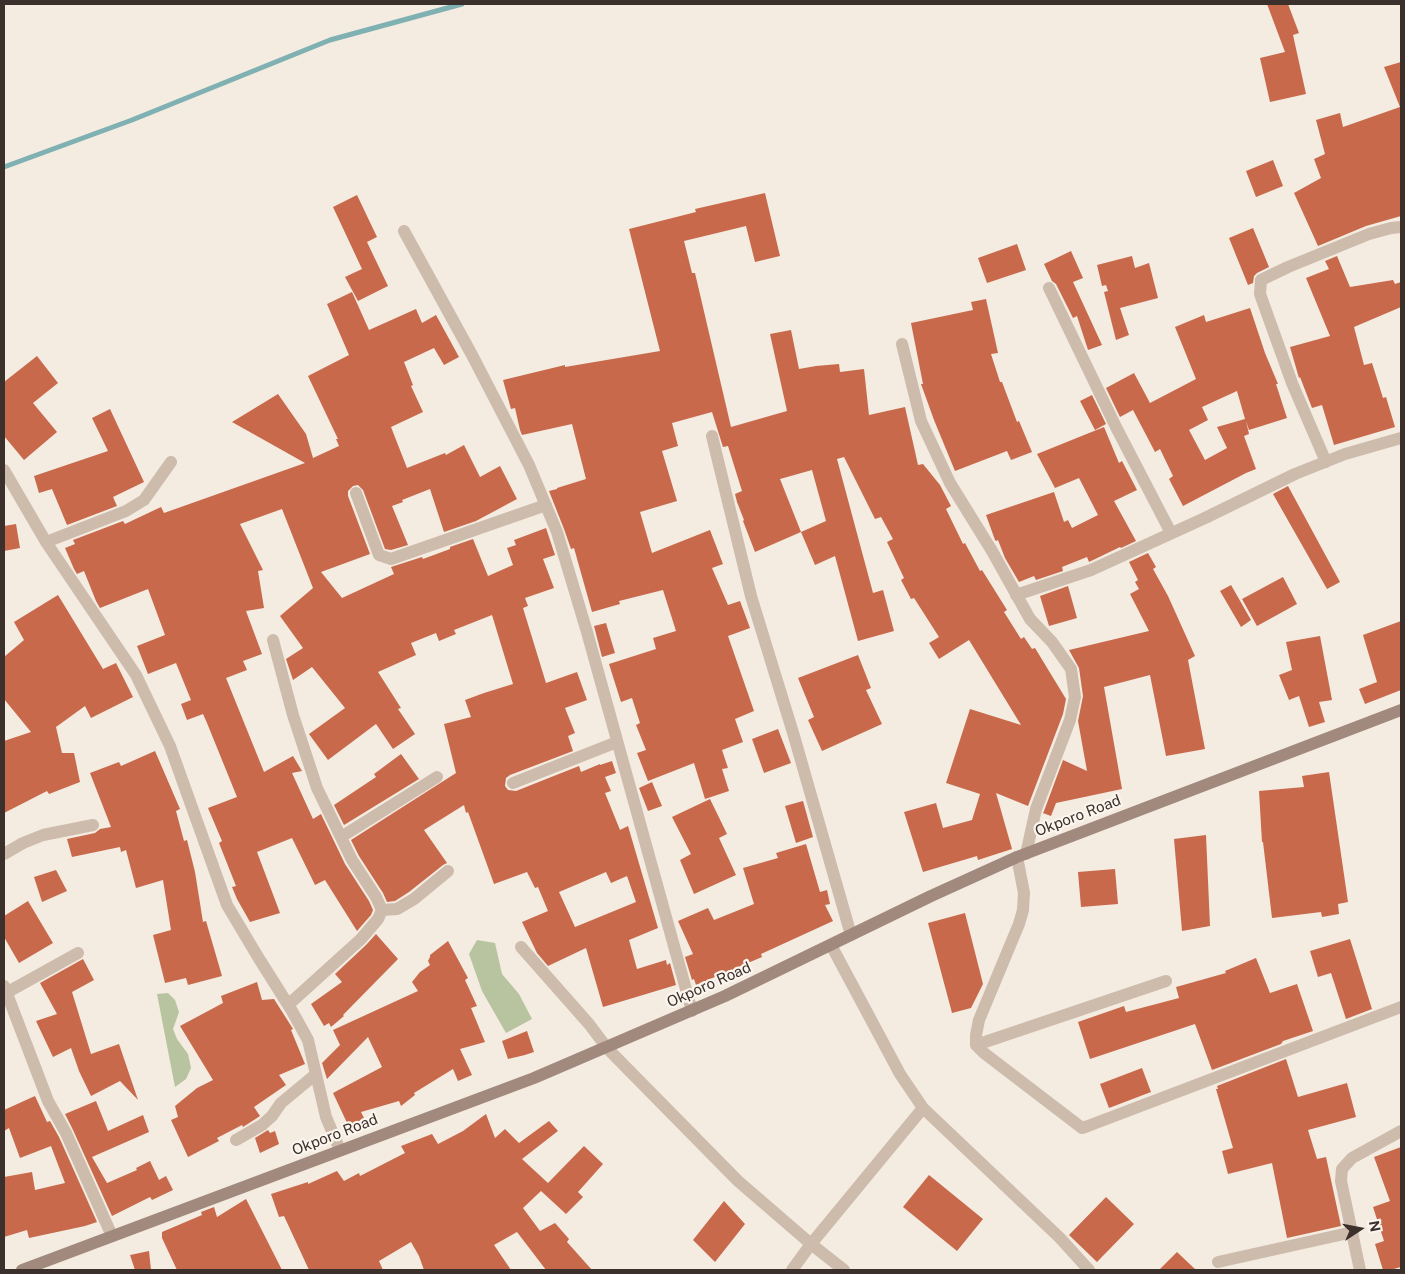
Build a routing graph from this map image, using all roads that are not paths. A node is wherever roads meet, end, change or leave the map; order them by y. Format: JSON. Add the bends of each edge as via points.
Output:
{"nodes":[{"id":1,"x":1401,"y":227,"type":"edge"},
{"id":2,"x":404,"y":231,"type":"dead end"},
{"id":3,"x":1048,"y":288,"type":"dead end"},
{"id":4,"x":902,"y":344,"type":"dead end"},
{"id":5,"x":712,"y":436,"type":"dead end"},
{"id":6,"x":1401,"y":438,"type":"edge"},
{"id":7,"x":171,"y":462,"type":"dead end"},
{"id":8,"x":1326,"y":462,"type":"junction"},
{"id":9,"x":4,"y":470,"type":"edge"},
{"id":10,"x":356,"y":493,"type":"dead end"},
{"id":11,"x":546,"y":505,"type":"junction"},
{"id":12,"x":1171,"y":533,"type":"junction"},
{"id":13,"x":46,"y":542,"type":"junction"},
{"id":14,"x":1016,"y":595,"type":"junction"},
{"id":15,"x":273,"y":640,"type":"dead end"},
{"id":16,"x":1401,"y":710,"type":"edge"},
{"id":17,"x":617,"y":742,"type":"junction"},
{"id":18,"x":437,"y":777,"type":"dead end"},
{"id":19,"x":513,"y":783,"type":"dead end"},
{"id":20,"x":93,"y":825,"type":"dead end"},
{"id":21,"x":340,"y":837,"type":"junction"},
{"id":22,"x":4,"y":854,"type":"edge"},
{"id":23,"x":1022,"y":856,"type":"junction"},
{"id":24,"x":448,"y":871,"type":"dead end"},
{"id":25,"x":382,"y":910,"type":"junction"},
{"id":26,"x":851,"y":935,"type":"junction"},
{"id":27,"x":831,"y":945,"type":"junction"},
{"id":28,"x":521,"y":947,"type":"dead end"},
{"id":29,"x":78,"y":953,"type":"dead end"},
{"id":30,"x":1166,"y":981,"type":"dead end"},
{"id":31,"x":5,"y":989,"type":"edge"},
{"id":32,"x":288,"y":1005,"type":"junction"},
{"id":33,"x":1401,"y":1007,"type":"edge"},
{"id":34,"x":692,"y":1011,"type":"junction"},
{"id":35,"x":976,"y":1045,"type":"junction"},
{"id":36,"x":607,"y":1048,"type":"junction"},
{"id":37,"x":316,"y":1074,"type":"junction"},
{"id":38,"x":923,"y":1108,"type":"junction"},
{"id":39,"x":1401,"y":1131,"type":"edge"},
{"id":40,"x":236,"y":1140,"type":"dead end"},
{"id":41,"x":340,"y":1150,"type":"junction"},
{"id":42,"x":1353,"y":1232,"type":"junction"},
{"id":43,"x":112,"y":1236,"type":"junction"},
{"id":44,"x":811,"y":1244,"type":"junction"},
{"id":45,"x":1218,"y":1262,"type":"dead end"},
{"id":46,"x":22,"y":1270,"type":"edge"},
{"id":47,"x":792,"y":1270,"type":"edge"},
{"id":48,"x":844,"y":1270,"type":"edge"},
{"id":49,"x":1089,"y":1270,"type":"edge"},
{"id":50,"x":1360,"y":1270,"type":"edge"}],
"edges":[{"from":1,"to":8,"type":"street","via":[[1369,234],[1261,280],[1260,294],[1292,383]]},
{"from":2,"to":11,"type":"street","via":[[472,355]]},
{"from":3,"to":12,"type":"street"},
{"from":4,"to":14,"type":"street","via":[[921,421],[950,482]]},
{"from":5,"to":26,"type":"street","via":[[751,596]]},
{"from":6,"to":8,"type":"street"},
{"from":7,"to":13,"type":"street","via":[[144,500],[126,511]]},
{"from":8,"to":12,"type":"street"},
{"from":9,"to":13,"type":"street"},
{"from":10,"to":11,"type":"street","via":[[378,555],[391,559]]},
{"from":11,"to":17,"type":"street","via":[[587,632]]},
{"from":12,"to":14,"type":"street","via":[[1090,570]]},
{"from":13,"to":32,"type":"street","via":[[136,674],[170,746],[227,905]]},
{"from":14,"to":23,"type":"street","via":[[1030,619],[1071,669],[1075,697],[1070,720]]},
{"from":15,"to":21,"type":"street","via":[[317,788]]},
{"from":16,"to":23,"type":"main road","name":"Okporo Road"},
{"from":17,"to":19,"type":"street"},
{"from":17,"to":34,"type":"street"},
{"from":18,"to":21,"type":"street"},
{"from":20,"to":22,"type":"street","via":[[43,835]]},
{"from":21,"to":25,"type":"street"},
{"from":23,"to":26,"type":"main road","name":"Okporo Road"},
{"from":23,"to":35,"type":"street","via":[[1023,910],[979,1020]]},
{"from":24,"to":25,"type":"street","via":[[414,899],[397,909]]},
{"from":25,"to":32,"type":"street","via":[[361,938]]},
{"from":26,"to":27,"type":"main road","name":"Okporo Road"},
{"from":27,"to":34,"type":"main road","name":"Okporo Road"},
{"from":27,"to":38,"type":"street","via":[[900,1074]]},
{"from":28,"to":36,"type":"street"},
{"from":29,"to":31,"type":"street"},
{"from":30,"to":35,"type":"street"},
{"from":31,"to":43,"type":"street","via":[[48,1101],[66,1133]]},
{"from":32,"to":37,"type":"street","via":[[308,1040]]},
{"from":33,"to":35,"type":"street","via":[[1082,1128]]},
{"from":34,"to":36,"type":"main road","name":"Okporo Road"},
{"from":36,"to":41,"type":"main road","name":"Okporo Road"},
{"from":36,"to":44,"type":"street","via":[[738,1181]]},
{"from":37,"to":40,"type":"street","via":[[281,1103],[267,1121]]},
{"from":37,"to":41,"type":"street","via":[[326,1117]]},
{"from":38,"to":44,"type":"street"},
{"from":38,"to":49,"type":"street","via":[[1060,1238]]},
{"from":39,"to":42,"type":"street","via":[[1352,1158],[1342,1169],[1341,1181]]},
{"from":41,"to":43,"type":"main road","name":"Okporo Road"},
{"from":42,"to":45,"type":"street"},
{"from":42,"to":50,"type":"street"},
{"from":43,"to":46,"type":"main road","name":"Okporo Road"},
{"from":44,"to":47,"type":"street"},
{"from":44,"to":48,"type":"street"}]}
